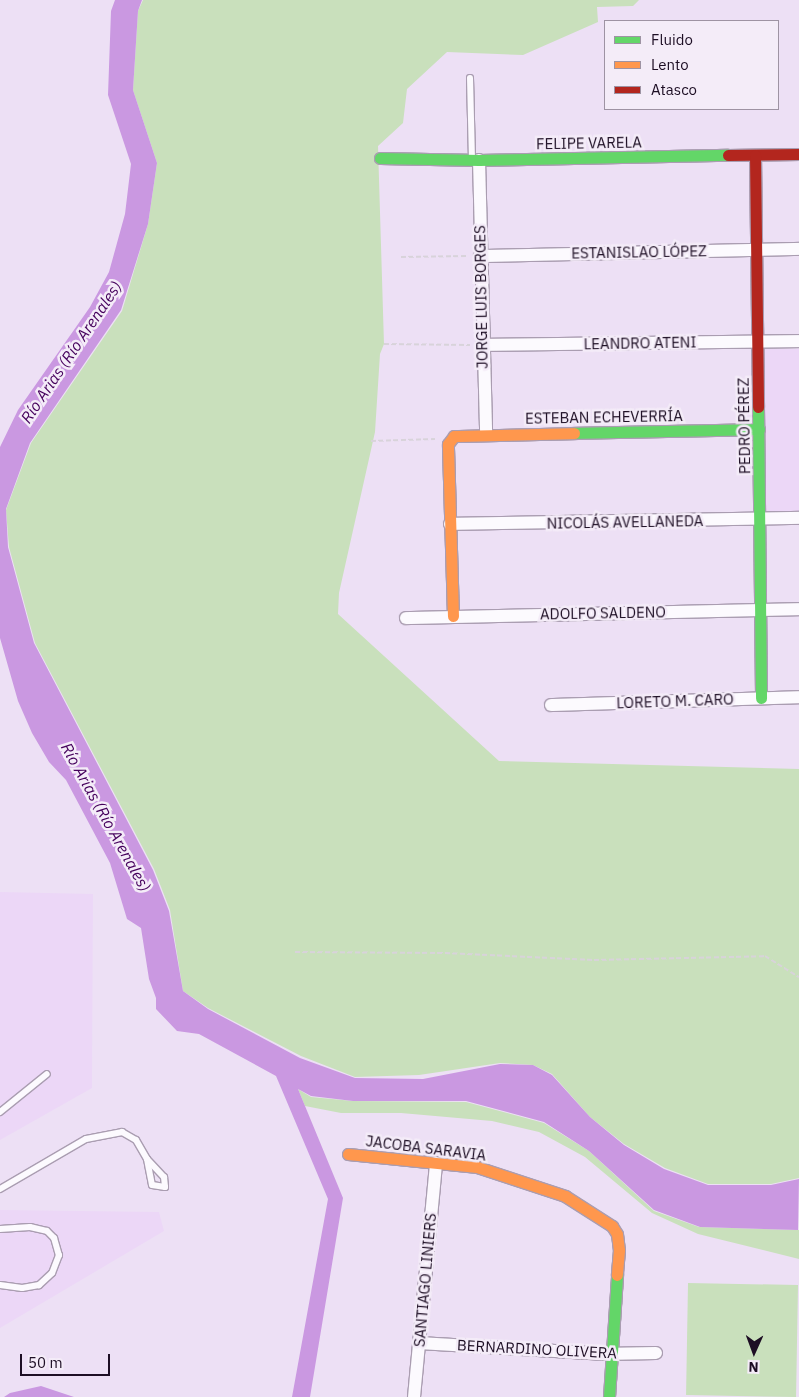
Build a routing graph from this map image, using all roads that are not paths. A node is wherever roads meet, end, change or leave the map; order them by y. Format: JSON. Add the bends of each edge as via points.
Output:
{"nodes":[{"id":1,"x":470,"y":78,"type":"dead end"},
{"id":2,"x":799,"y":154,"type":"edge"},
{"id":3,"x":755,"y":155,"type":"junction"},
{"id":4,"x":380,"y":158,"type":"dead end"},
{"id":5,"x":475,"y":160,"type":"junction"},
{"id":6,"x":799,"y":249,"type":"edge"},
{"id":7,"x":757,"y":250,"type":"junction"},
{"id":8,"x":480,"y":256,"type":"junction"},
{"id":9,"x":799,"y":341,"type":"edge"},
{"id":10,"x":758,"y":342,"type":"junction"},
{"id":11,"x":482,"y":345,"type":"junction"},
{"id":12,"x":759,"y":429,"type":"junction"},
{"id":13,"x":486,"y":435,"type":"junction"},
{"id":14,"x":799,"y":518,"type":"edge"},
{"id":15,"x":760,"y":519,"type":"junction"},
{"id":16,"x":450,"y":524,"type":"junction"},
{"id":17,"x":799,"y":609,"type":"edge"},
{"id":18,"x":760,"y":610,"type":"junction"},
{"id":19,"x":453,"y":616,"type":"junction"},
{"id":20,"x":406,"y":618,"type":"dead end"},
{"id":21,"x":761,"y":698,"type":"junction"},
{"id":22,"x":799,"y":698,"type":"edge"},
{"id":23,"x":551,"y":705,"type":"dead end"},
{"id":24,"x":47,"y":1074,"type":"dead end"},
{"id":25,"x":0,"y":1112,"type":"edge"},
{"id":26,"x":348,"y":1154,"type":"dead end"},
{"id":27,"x":147,"y":1159,"type":"dead end"},
{"id":28,"x":436,"y":1162,"type":"junction"},
{"id":29,"x":0,"y":1189,"type":"edge"},
{"id":30,"x":0,"y":1229,"type":"edge"},
{"id":31,"x":0,"y":1285,"type":"edge"},
{"id":32,"x":419,"y":1343,"type":"junction"},
{"id":33,"x":612,"y":1352,"type":"junction"},
{"id":34,"x":656,"y":1353,"type":"dead end"},
{"id":35,"x":414,"y":1397,"type":"edge"},
{"id":36,"x":609,"y":1397,"type":"edge"}],
"edges":[{"from":1,"to":5,"type":"lane"},
{"from":2,"to":3,"type":"street","name":"FELIPE VARELA"},
{"from":3,"to":5,"type":"street","name":"FELIPE VARELA"},
{"from":3,"to":7,"type":"street","name":"PEDRO PÉREZ"},
{"from":4,"to":5,"type":"street","name":"FELIPE VARELA"},
{"from":5,"to":8,"type":"street","name":"JORGE LUIS BORGES"},
{"from":6,"to":7,"type":"street","name":"ESTANISLAO LÓPEZ"},
{"from":7,"to":8,"type":"street","name":"ESTANISLAO LÓPEZ"},
{"from":7,"to":10,"type":"street","name":"PEDRO PÉREZ"},
{"from":8,"to":11,"type":"street","name":"JORGE LUIS BORGES"},
{"from":9,"to":10,"type":"street","name":"LEANDRO ATENI"},
{"from":10,"to":11,"type":"street","name":"LEANDRO ATENI"},
{"from":10,"to":12,"type":"street","name":"PEDRO PÉREZ"},
{"from":11,"to":13,"type":"street","name":"JORGE LUIS BORGES"},
{"from":12,"to":13,"type":"street","name":"ESTEBAN ECHEVERRÍA"},
{"from":12,"to":15,"type":"street","name":"PEDRO PÉREZ"},
{"from":13,"to":16,"type":"street","name":"ESTEBAN ECHEVERRÍA","via":[[450,439]]},
{"from":14,"to":15,"type":"street","name":"NICOLÁS AVELLANEDA"},
{"from":15,"to":16,"type":"street","name":"NICOLÁS AVELLANEDA"},
{"from":15,"to":18,"type":"street","name":"PEDRO PÉREZ"},
{"from":16,"to":19,"type":"street"},
{"from":17,"to":18,"type":"street","name":"ADOLFO SALDENO"},
{"from":18,"to":19,"type":"street","name":"ADOLFO SALDENO"},
{"from":18,"to":21,"type":"street","name":"PEDRO PÉREZ"},
{"from":19,"to":20,"type":"street","name":"ADOLFO SALDENO"},
{"from":21,"to":22,"type":"street","name":"LORETO M. CARO"},
{"from":21,"to":23,"type":"street","name":"LORETO M. CARO"},
{"from":24,"to":25,"type":"lane"},
{"from":26,"to":28,"type":"street","name":"JACOBA SARAVIA"},
{"from":27,"to":29,"type":"lane","via":[[131,1136],[122,1132],[107,1133],[86,1139]]},
{"from":28,"to":32,"type":"street","name":"SANTIAGO LINIERS"},
{"from":28,"to":33,"type":"street","name":"JACOBA SARAVIA","via":[[477,1167],[565,1196],[612,1226],[620,1250]]},
{"from":30,"to":31,"type":"lane","via":[[30,1227],[47,1231],[54,1238],[59,1255],[52,1273],[39,1285],[22,1288]]},
{"from":32,"to":33,"type":"street","name":"BERNARDINO OLIVERA"},
{"from":32,"to":35,"type":"street","name":"SANTIAGO LINIERS"},
{"from":33,"to":34,"type":"street","name":"BERNARDINO OLIVERA"},
{"from":33,"to":36,"type":"street"}]}
